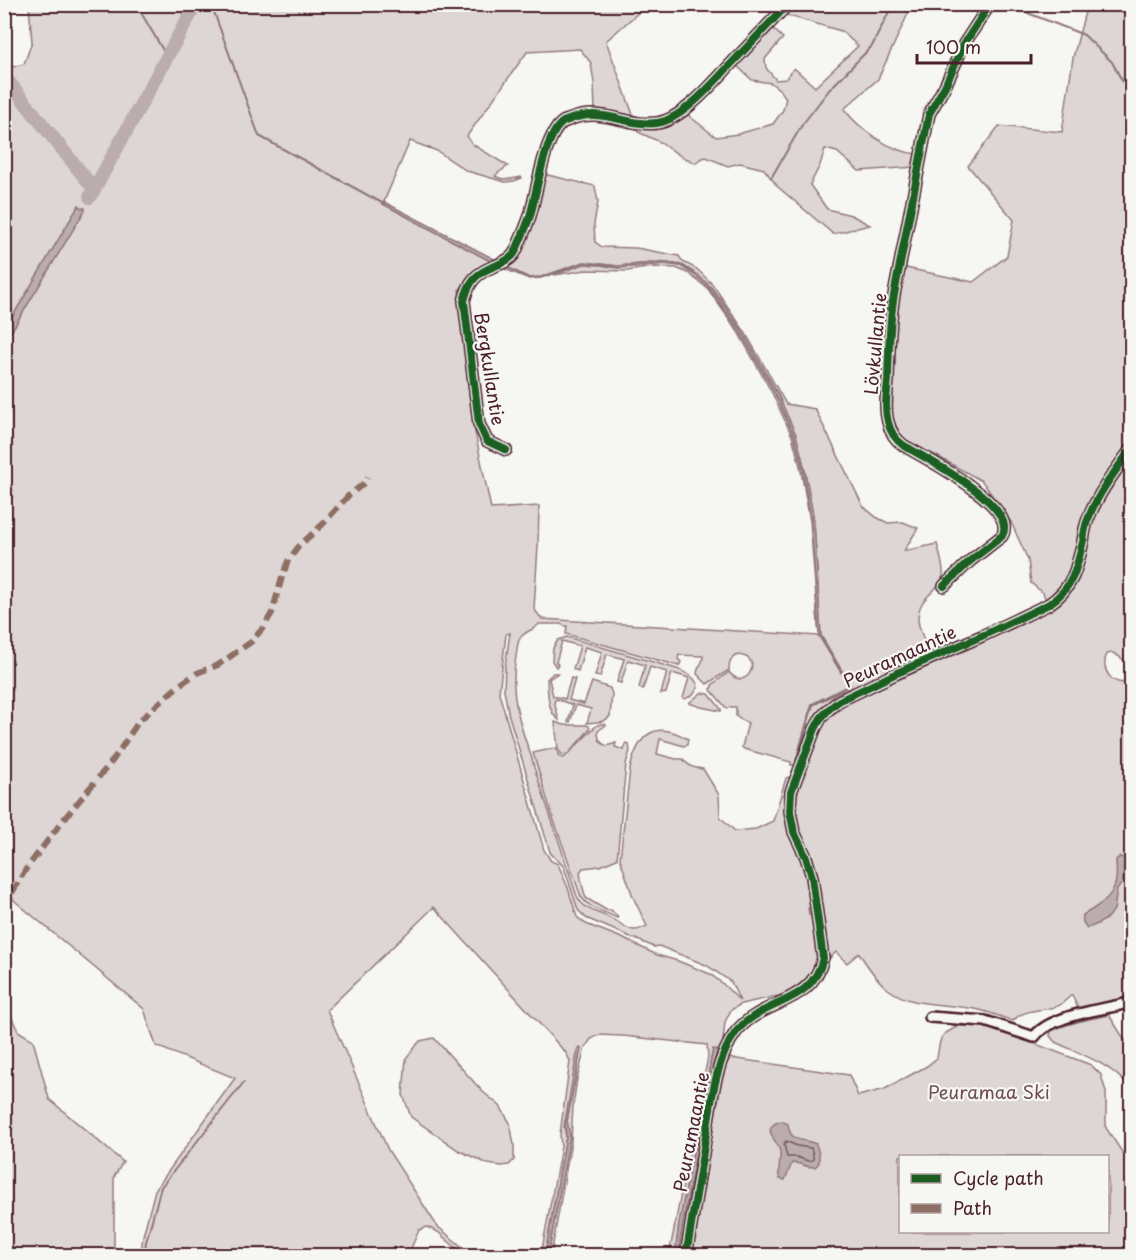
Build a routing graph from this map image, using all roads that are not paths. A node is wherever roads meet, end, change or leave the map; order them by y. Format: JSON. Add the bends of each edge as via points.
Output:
{"nodes":[{"id":1,"x":788,"y":4,"type":"edge"},
{"id":2,"x":990,"y":4,"type":"edge"},
{"id":3,"x":1131,"y":448,"type":"edge"},
{"id":4,"x":506,"y":450,"type":"dead end"},
{"id":5,"x":944,"y":586,"type":"dead end"},
{"id":6,"x":1131,"y":1002,"type":"edge"},
{"id":7,"x":930,"y":1017,"type":"dead end"},
{"id":8,"x":686,"y":1256,"type":"edge"}],
"edges":[{"from":1,"to":4,"type":"street","name":"Bergkullantie","via":[[695,100],[666,121],[635,122],[590,115],[563,122],[552,133],[528,222],[514,254],[472,280],[464,301],[479,424],[487,441]]},
{"from":2,"to":5,"type":"street","name":"Lövkullantie","via":[[964,44],[930,114],[891,321],[886,405],[891,431],[903,445],[982,496],[998,513],[1005,528],[1002,536]]},
{"from":3,"to":8,"type":"street","name":"Peuramaantie","via":[[1097,500],[1087,521],[1078,566],[1057,598],[839,701],[818,723],[791,792],[790,811],[812,877],[823,951],[821,968],[803,991],[750,1019],[726,1049],[714,1085]]},
{"from":6,"to":7,"type":"street","via":[[1077,1014],[1038,1031],[1034,1037],[985,1021]]}]}
